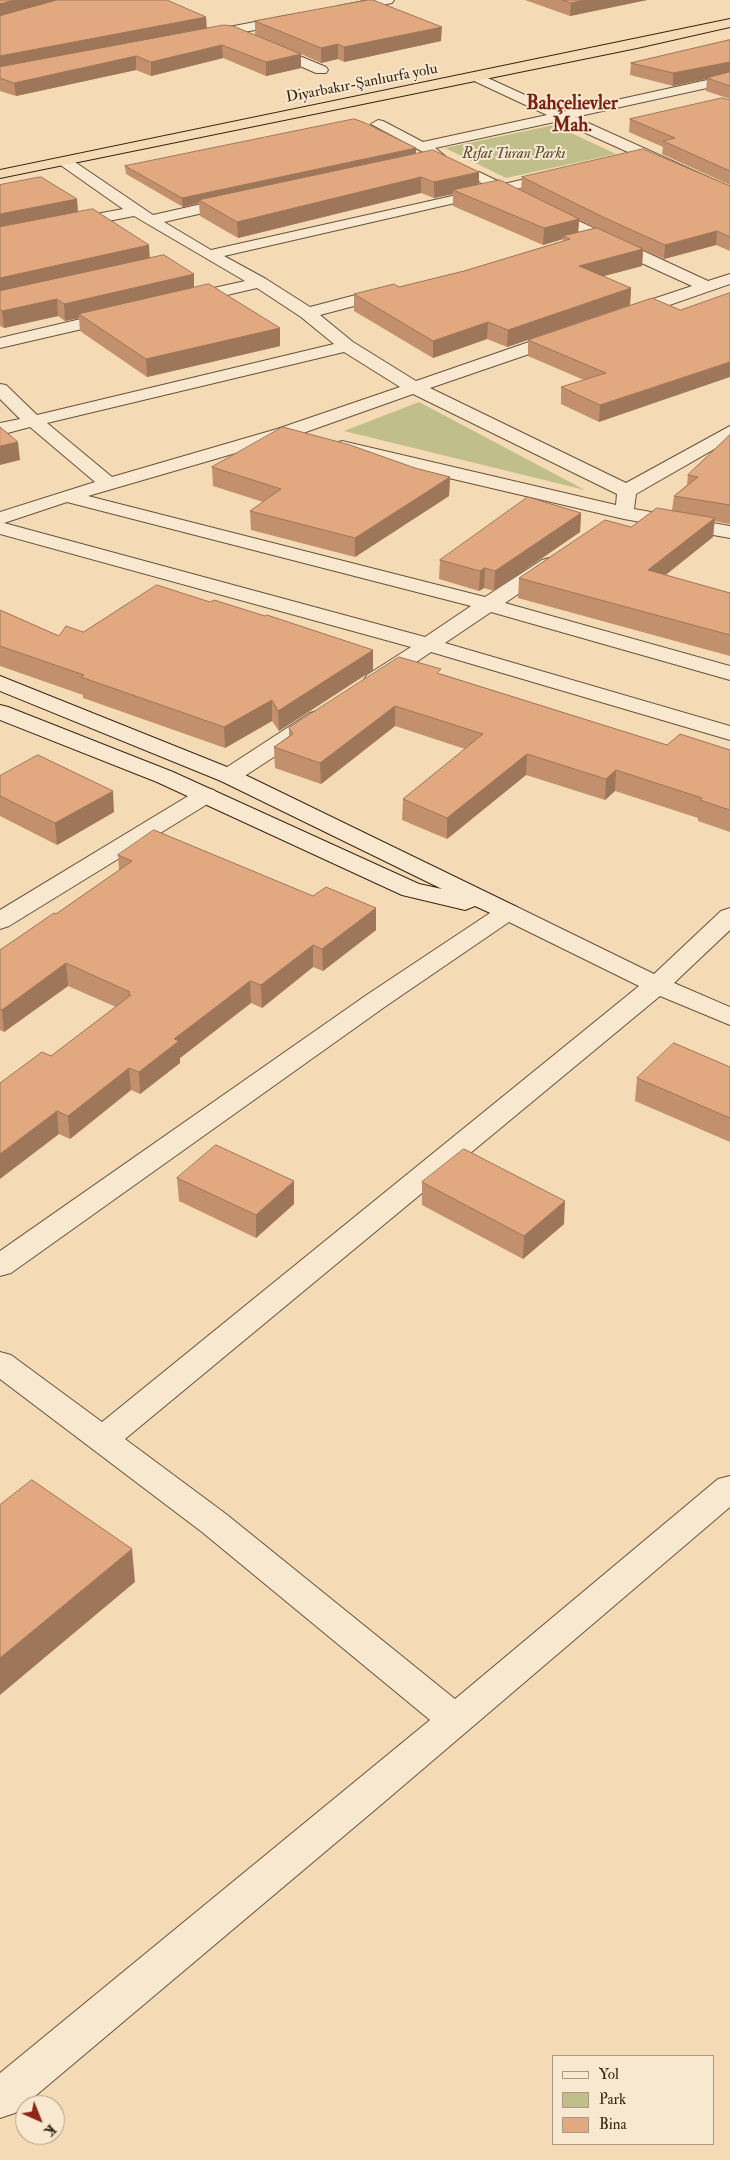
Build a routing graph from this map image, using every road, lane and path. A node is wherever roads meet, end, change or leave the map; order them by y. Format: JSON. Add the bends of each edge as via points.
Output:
{"nodes":[{"id":1,"x":347,"y":0,"type":"edge"},
{"id":2,"x":388,"y":0,"type":"edge"},
{"id":3,"x":360,"y":6,"type":"junction"},
{"id":4,"x":332,"y":11,"type":"edge"},
{"id":5,"x":304,"y":16,"type":"edge"},
{"id":6,"x":212,"y":23,"type":"dead end"},
{"id":7,"x":730,"y":24,"type":"edge"},
{"id":8,"x":230,"y":31,"type":"junction"},
{"id":9,"x":192,"y":38,"type":"edge"},
{"id":10,"x":322,"y":70,"type":"dead end"},
{"id":11,"x":477,"y":77,"type":"junction"},
{"id":12,"x":730,"y":79,"type":"edge"},
{"id":13,"x":686,"y":88,"type":"junction"},
{"id":14,"x":713,"y":100,"type":"edge"},
{"id":15,"x":562,"y":116,"type":"junction"},
{"id":16,"x":378,"y":124,"type":"dead end"},
{"id":17,"x":421,"y":154,"type":"junction"},
{"id":18,"x":643,"y":155,"type":"junction"},
{"id":19,"x":446,"y":159,"type":"edge"},
{"id":20,"x":624,"y":159,"type":"edge"},
{"id":21,"x":64,"y":161,"type":"junction"},
{"id":22,"x":467,"y":170,"type":"edge"},
{"id":23,"x":577,"y":171,"type":"edge"},
{"id":24,"x":0,"y":174,"type":"edge"},
{"id":25,"x":502,"y":189,"type":"junction"},
{"id":26,"x":730,"y":193,"type":"edge"},
{"id":27,"x":256,"y":197,"type":"edge"},
{"id":28,"x":136,"y":211,"type":"junction"},
{"id":29,"x":150,"y":220,"type":"junction"},
{"id":30,"x":0,"y":237,"type":"edge"},
{"id":31,"x":597,"y":238,"type":"junction"},
{"id":32,"x":578,"y":242,"type":"edge"},
{"id":33,"x":209,"y":255,"type":"junction"},
{"id":34,"x":190,"y":260,"type":"dead end"},
{"id":35,"x":730,"y":279,"type":"edge"},
{"id":36,"x":260,"y":282,"type":"junction"},
{"id":37,"x":705,"y":286,"type":"junction"},
{"id":38,"x":404,"y":288,"type":"edge"},
{"id":39,"x":164,"y":304,"type":"edge"},
{"id":40,"x":135,"y":311,"type":"edge"},
{"id":41,"x":307,"y":313,"type":"junction"},
{"id":42,"x":611,"y":319,"type":"edge"},
{"id":43,"x":583,"y":329,"type":"edge"},
{"id":44,"x":0,"y":343,"type":"edge"},
{"id":45,"x":347,"y":346,"type":"junction"},
{"id":46,"x":415,"y":388,"type":"junction"},
{"id":47,"x":0,"y":389,"type":"edge"},
{"id":48,"x":33,"y":421,"type":"junction"},
{"id":49,"x":0,"y":429,"type":"edge"},
{"id":50,"x":730,"y":432,"type":"edge"},
{"id":51,"x":284,"y":433,"type":"junction"},
{"id":52,"x":109,"y":484,"type":"junction"},
{"id":53,"x":627,"y":491,"type":"junction"},
{"id":54,"x":66,"y":496,"type":"junction"},
{"id":55,"x":624,"y":513,"type":"junction"},
{"id":56,"x":0,"y":518,"type":"edge"},
{"id":57,"x":0,"y":528,"type":"edge"},
{"id":58,"x":600,"y":529,"type":"edge"},
{"id":59,"x":730,"y":532,"type":"edge"},
{"id":60,"x":569,"y":551,"type":"edge"},
{"id":61,"x":490,"y":605,"type":"junction"},
{"id":62,"x":429,"y":645,"type":"junction"},
{"id":63,"x":730,"y":673,"type":"edge"},
{"id":64,"x":0,"y":683,"type":"edge"},
{"id":65,"x":362,"y":689,"type":"edge"},
{"id":66,"x":338,"y":705,"type":"edge"},
{"id":67,"x":0,"y":712,"type":"edge"},
{"id":68,"x":730,"y":733,"type":"edge"},
{"id":69,"x":229,"y":776,"type":"junction"},
{"id":70,"x":206,"y":795,"type":"junction"},
{"id":71,"x":508,"y":912,"type":"junction"},
{"id":72,"x":730,"y":916,"type":"edge"},
{"id":73,"x":0,"y":921,"type":"edge"},
{"id":74,"x":656,"y":985,"type":"junction"},
{"id":75,"x":730,"y":1017,"type":"edge"},
{"id":76,"x":0,"y":1266,"type":"edge"},
{"id":77,"x":0,"y":1363,"type":"edge"},
{"id":78,"x":102,"y":1440,"type":"junction"},
{"id":79,"x":730,"y":1488,"type":"edge"},
{"id":80,"x":455,"y":1720,"type":"junction"},
{"id":81,"x":0,"y":2099,"type":"edge"}],
"edges":[{"from":1,"to":3,"type":"street"},
{"from":2,"to":3,"type":"street"},
{"from":3,"to":4,"type":"street"},
{"from":5,"to":8,"type":"street"},
{"from":6,"to":8,"type":"street"},
{"from":7,"to":11,"type":"highway","name":"Diyarbakır-Şanlıurfa yolu"},
{"from":8,"to":9,"type":"street"},
{"from":8,"to":10,"type":"street"},
{"from":11,"to":15,"type":"street"},
{"from":11,"to":21,"type":"highway","name":"Diyarbakır-Şanlıurfa yolu"},
{"from":12,"to":13,"type":"street"},
{"from":13,"to":14,"type":"street"},
{"from":13,"to":15,"type":"street"},
{"from":15,"to":17,"type":"street"},
{"from":15,"to":18,"type":"street"},
{"from":16,"to":17,"type":"street"},
{"from":17,"to":19,"type":"street"},
{"from":18,"to":20,"type":"street"},
{"from":18,"to":26,"type":"street"},
{"from":21,"to":24,"type":"highway","name":"Diyarbakır-Şanlıurfa yolu"},
{"from":21,"to":28,"type":"street"},
{"from":22,"to":25,"type":"street"},
{"from":23,"to":25,"type":"street"},
{"from":25,"to":31,"type":"street"},
{"from":25,"to":33,"type":"street"},
{"from":27,"to":29,"type":"street"},
{"from":28,"to":29,"type":"street"},
{"from":28,"to":30,"type":"street"},
{"from":29,"to":33,"type":"street"},
{"from":31,"to":32,"type":"street"},
{"from":31,"to":37,"type":"street"},
{"from":33,"to":34,"type":"street"},
{"from":33,"to":36,"type":"street"},
{"from":35,"to":37,"type":"street"},
{"from":36,"to":39,"type":"street"},
{"from":36,"to":41,"type":"street"},
{"from":37,"to":42,"type":"street"},
{"from":38,"to":41,"type":"street"},
{"from":40,"to":44,"type":"street"},
{"from":41,"to":45,"type":"street"},
{"from":43,"to":46,"type":"street"},
{"from":45,"to":46,"type":"street"},
{"from":45,"to":48,"type":"street"},
{"from":46,"to":51,"type":"street"},
{"from":46,"to":53,"type":"street"},
{"from":47,"to":48,"type":"street"},
{"from":48,"to":49,"type":"street"},
{"from":48,"to":52,"type":"street"},
{"from":50,"to":53,"type":"street"},
{"from":51,"to":52,"type":"street"},
{"from":51,"to":55,"type":"street"},
{"from":52,"to":54,"type":"street"},
{"from":53,"to":55,"type":"street"},
{"from":54,"to":56,"type":"street"},
{"from":54,"to":61,"type":"street"},
{"from":55,"to":58,"type":"street"},
{"from":55,"to":59,"type":"street"},
{"from":57,"to":62,"type":"street"},
{"from":60,"to":61,"type":"street"},
{"from":61,"to":62,"type":"street"},
{"from":61,"to":63,"type":"street"},
{"from":62,"to":65,"type":"street"},
{"from":62,"to":68,"type":"street"},
{"from":64,"to":69,"type":"street"},
{"from":66,"to":69,"type":"street"},
{"from":67,"to":70,"type":"street"},
{"from":69,"to":71,"type":"street"},
{"from":70,"to":71,"type":"street","via":[[411,890]]},
{"from":70,"to":73,"type":"street"},
{"from":71,"to":74,"type":"street"},
{"from":71,"to":76,"type":"street","via":[[377,1000]]},
{"from":72,"to":74,"type":"street"},
{"from":74,"to":75,"type":"street"},
{"from":74,"to":78,"type":"street"},
{"from":77,"to":78,"type":"street"},
{"from":78,"to":80,"type":"street","via":[[214,1523]]},
{"from":79,"to":80,"type":"street"},
{"from":80,"to":81,"type":"street"}]}
